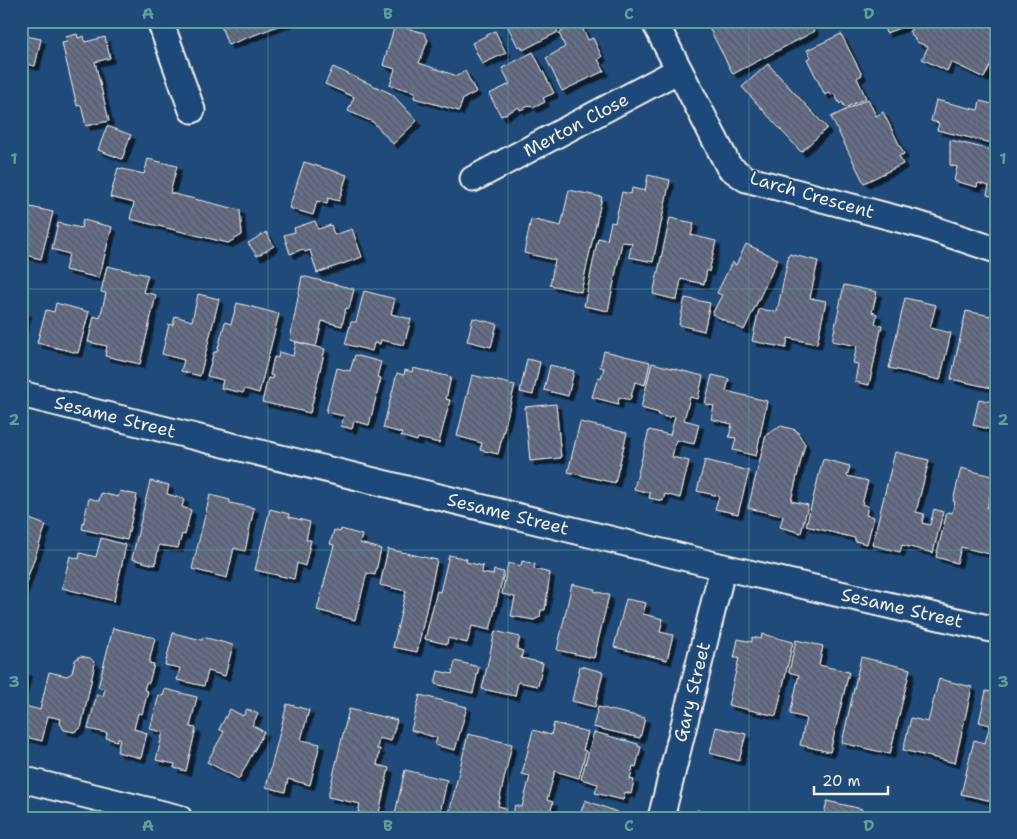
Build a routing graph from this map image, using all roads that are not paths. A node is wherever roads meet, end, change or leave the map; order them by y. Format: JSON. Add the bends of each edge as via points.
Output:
{"nodes":[{"id":1,"x":160,"y":21,"type":"edge"},
{"id":2,"x":654,"y":21,"type":"edge"},
{"id":3,"x":679,"y":70,"type":"junction"},
{"id":4,"x":192,"y":110,"type":"dead end"},
{"id":5,"x":473,"y":179,"type":"dead end"},
{"id":6,"x":996,"y":250,"type":"edge"},
{"id":7,"x":21,"y":394,"type":"edge"},
{"id":8,"x":723,"y":567,"type":"junction"},
{"id":9,"x":996,"y":630,"type":"edge"},
{"id":10,"x":21,"y":779,"type":"edge"},
{"id":11,"x":179,"y":818,"type":"edge"},
{"id":12,"x":661,"y":818,"type":"edge"}],
"edges":[{"from":1,"to":4,"type":"street"},
{"from":2,"to":3,"type":"street","name":"Larch Crescent"},
{"from":3,"to":5,"type":"street","name":"Merton Close"},
{"from":3,"to":6,"type":"street","name":"Larch Crescent","via":[[729,167],[746,179],[921,225]]},
{"from":7,"to":8,"type":"street","name":"Sesame Street"},
{"from":8,"to":9,"type":"street","name":"Sesame Street"},
{"from":8,"to":12,"type":"street","name":"Gary Street"},
{"from":10,"to":11,"type":"street"}]}
